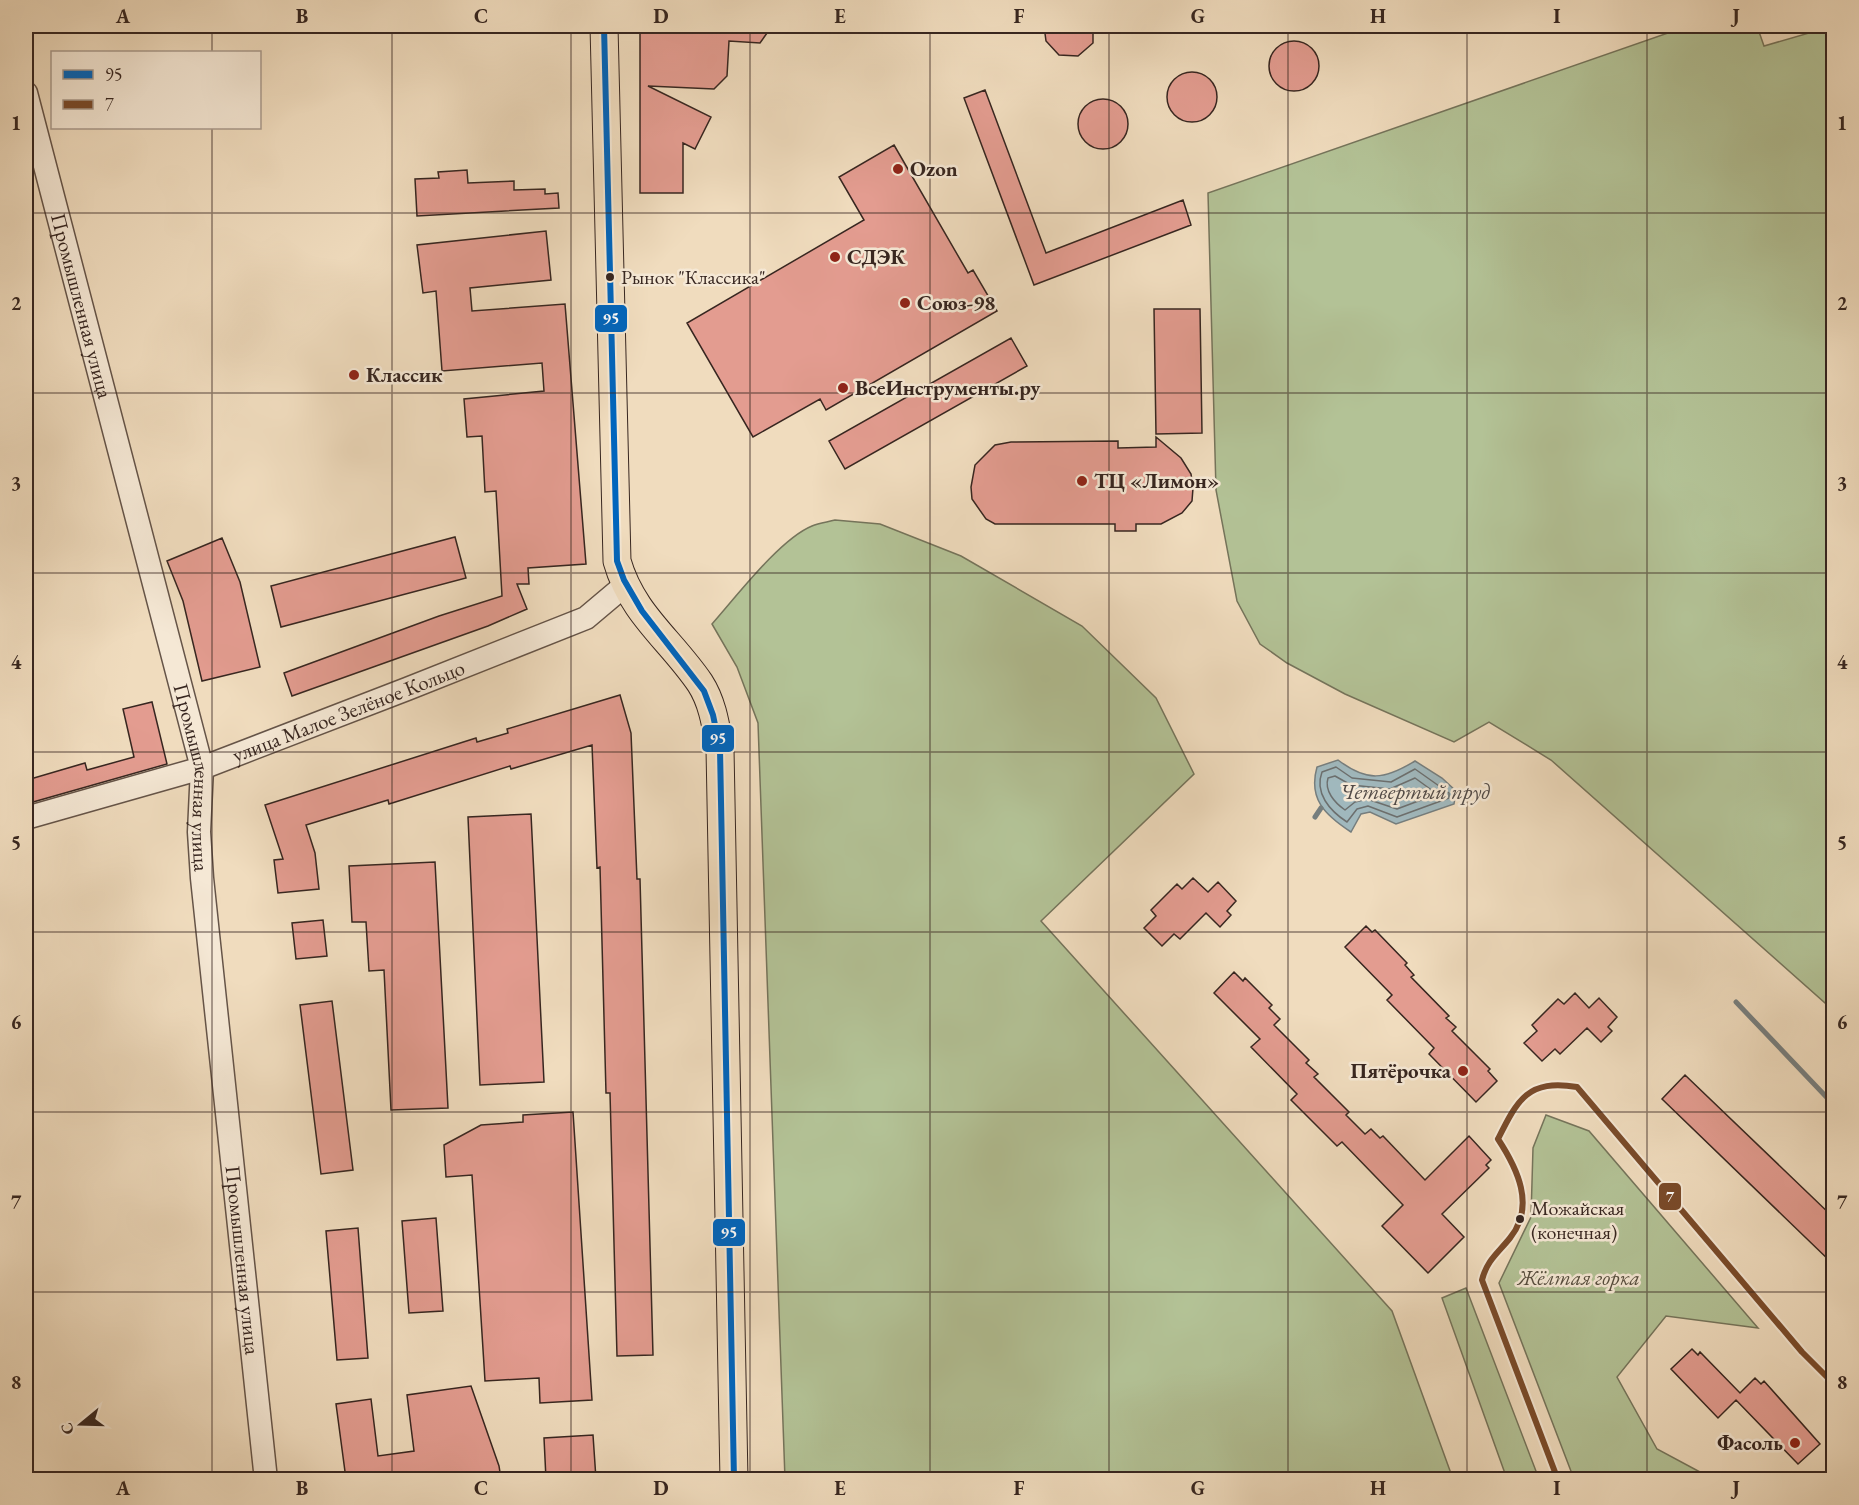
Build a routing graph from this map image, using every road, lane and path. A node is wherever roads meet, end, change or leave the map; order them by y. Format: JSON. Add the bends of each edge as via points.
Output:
{"nodes":[{"id":1,"x":604,"y":26,"type":"edge"},
{"id":2,"x":26,"y":93,"type":"edge"},
{"id":3,"x":624,"y":586,"type":"junction"},
{"id":4,"x":202,"y":768,"type":"junction"},
{"id":5,"x":26,"y":818,"type":"edge"},
{"id":6,"x":266,"y":1479,"type":"edge"},
{"id":7,"x":734,"y":1479,"type":"edge"}],
"edges":[{"from":1,"to":3,"type":"main road","via":[[617,561]]},
{"from":2,"to":4,"type":"street","name":"Промышленная улица"},
{"from":3,"to":4,"type":"street","name":"улица Малое Зелёное Кольцо","via":[[586,618]]},
{"from":3,"to":7,"type":"main road","via":[[701,684],[713,711],[720,749]]},
{"from":4,"to":5,"type":"street","name":"улица Малое Зелёное Кольцо"},
{"from":4,"to":6,"type":"street","name":"Промышленная улица","via":[[202,878]]}]}
